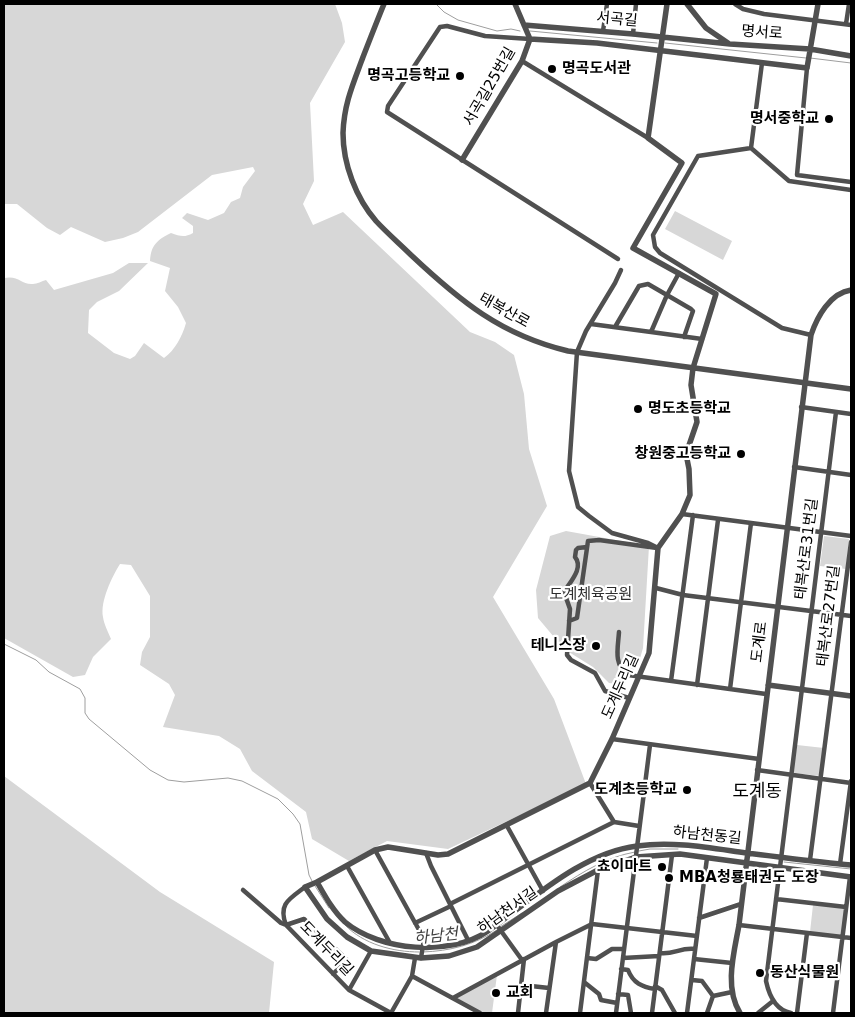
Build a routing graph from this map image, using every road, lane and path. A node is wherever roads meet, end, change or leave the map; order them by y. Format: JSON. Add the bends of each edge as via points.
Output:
{"nodes":[{"id":1,"x":384,"y":4,"type":"edge"},
{"id":2,"x":515,"y":4,"type":"edge"},
{"id":3,"x":607,"y":4,"type":"edge"},
{"id":4,"x":636,"y":4,"type":"edge"},
{"id":5,"x":668,"y":4,"type":"edge"},
{"id":6,"x":687,"y":4,"type":"edge"},
{"id":7,"x":735,"y":4,"type":"edge"},
{"id":8,"x":818,"y":4,"type":"edge"},
{"id":9,"x":849,"y":4,"type":"edge"},
{"id":10,"x":815,"y":19,"type":"junction"},
{"id":11,"x":524,"y":25,"type":"junction"},
{"id":12,"x":848,"y":25,"type":"edge"},
{"id":13,"x":603,"y":31,"type":"junction"},
{"id":14,"x":633,"y":34,"type":"junction"},
{"id":15,"x":663,"y":37,"type":"junction"},
{"id":16,"x":530,"y":39,"type":"junction"},
{"id":17,"x":730,"y":44,"type":"junction"},
{"id":18,"x":661,"y":51,"type":"junction"},
{"id":19,"x":810,"y":52,"type":"junction"},
{"id":20,"x":851,"y":56,"type":"edge"},
{"id":21,"x":522,"y":61,"type":"junction"},
{"id":22,"x":762,"y":63,"type":"junction"},
{"id":23,"x":808,"y":65,"type":"junction"},
{"id":24,"x":648,"y":138,"type":"junction"},
{"id":25,"x":752,"y":148,"type":"junction"},
{"id":26,"x":462,"y":160,"type":"junction"},
{"id":27,"x":851,"y":182,"type":"edge"},
{"id":28,"x":851,"y":190,"type":"edge"},
{"id":29,"x":618,"y":259,"type":"dead end"},
{"id":30,"x":620,"y":270,"type":"dead end"},
{"id":31,"x":679,"y":273,"type":"junction"},
{"id":32,"x":851,"y":290,"type":"edge"},
{"id":33,"x":667,"y":295,"type":"junction"},
{"id":34,"x":590,"y":324,"type":"junction"},
{"id":35,"x":615,"y":327,"type":"junction"},
{"id":36,"x":651,"y":332,"type":"junction"},
{"id":37,"x":811,"y":335,"type":"junction"},
{"id":38,"x":684,"y":337,"type":"junction"},
{"id":39,"x":702,"y":339,"type":"junction"},
{"id":40,"x":577,"y":352,"type":"junction"},
{"id":41,"x":693,"y":368,"type":"junction"},
{"id":42,"x":804,"y":383,"type":"junction"},
{"id":43,"x":851,"y":389,"type":"edge"},
{"id":44,"x":801,"y":407,"type":"junction"},
{"id":45,"x":836,"y":412,"type":"junction"},
{"id":46,"x":851,"y":414,"type":"edge"},
{"id":47,"x":794,"y":467,"type":"junction"},
{"id":48,"x":829,"y":472,"type":"junction"},
{"id":49,"x":851,"y":475,"type":"edge"},
{"id":50,"x":682,"y":514,"type":"junction"},
{"id":51,"x":693,"y":515,"type":"junction"},
{"id":52,"x":718,"y":520,"type":"junction"},
{"id":53,"x":751,"y":523,"type":"junction"},
{"id":54,"x":787,"y":528,"type":"junction"},
{"id":55,"x":822,"y":532,"type":"junction"},
{"id":56,"x":851,"y":536,"type":"edge"},
{"id":57,"x":851,"y":542,"type":"edge"},
{"id":58,"x":587,"y":547,"type":"junction"},
{"id":59,"x":658,"y":548,"type":"junction"},
{"id":60,"x":656,"y":588,"type":"junction"},
{"id":61,"x":683,"y":595,"type":"junction"},
{"id":62,"x":708,"y":598,"type":"junction"},
{"id":63,"x":741,"y":602,"type":"junction"},
{"id":64,"x":777,"y":606,"type":"junction"},
{"id":65,"x":812,"y":611,"type":"junction"},
{"id":66,"x":842,"y":615,"type":"junction"},
{"id":67,"x":851,"y":616,"type":"edge"},
{"id":68,"x":569,"y":621,"type":"junction"},
{"id":69,"x":619,"y":632,"type":"dead end"},
{"id":70,"x":624,"y":672,"type":"junction"},
{"id":71,"x":640,"y":676,"type":"junction"},
{"id":72,"x":671,"y":681,"type":"junction"},
{"id":73,"x":697,"y":685,"type":"junction"},
{"id":74,"x":768,"y":685,"type":"junction"},
{"id":75,"x":730,"y":689,"type":"junction"},
{"id":76,"x":802,"y":689,"type":"junction"},
{"id":77,"x":832,"y":693,"type":"junction"},
{"id":78,"x":766,"y":694,"type":"junction"},
{"id":79,"x":618,"y":695,"type":"junction"},
{"id":80,"x":851,"y":696,"type":"edge"},
{"id":81,"x":629,"y":698,"type":"junction"},
{"id":82,"x":612,"y":739,"type":"junction"},
{"id":83,"x":650,"y":745,"type":"junction"},
{"id":84,"x":759,"y":759,"type":"junction"},
{"id":85,"x":757,"y":770,"type":"junction"},
{"id":86,"x":791,"y":776,"type":"junction"},
{"id":87,"x":821,"y":779,"type":"junction"},
{"id":88,"x":590,"y":782,"type":"junction"},
{"id":89,"x":851,"y":782,"type":"edge"},
{"id":90,"x":614,"y":822,"type":"junction"},
{"id":91,"x":507,"y":826,"type":"junction"},
{"id":92,"x":639,"y":826,"type":"junction"},
{"id":93,"x":681,"y":844,"type":"junction"},
{"id":94,"x":637,"y":847,"type":"junction"},
{"id":95,"x":375,"y":850,"type":"junction"},
{"id":96,"x":426,"y":853,"type":"junction"},
{"id":97,"x":747,"y":853,"type":"junction"},
{"id":98,"x":680,"y":854,"type":"junction"},
{"id":99,"x":672,"y":855,"type":"junction"},
{"id":100,"x":636,"y":856,"type":"junction"},
{"id":101,"x":781,"y":856,"type":"junction"},
{"id":102,"x":707,"y":858,"type":"junction"},
{"id":103,"x":810,"y":860,"type":"junction"},
{"id":104,"x":530,"y":864,"type":"junction"},
{"id":105,"x":746,"y":864,"type":"junction"},
{"id":106,"x":840,"y":864,"type":"junction"},
{"id":107,"x":851,"y":865,"type":"edge"},
{"id":108,"x":347,"y":866,"type":"junction"},
{"id":109,"x":780,"y":868,"type":"junction"},
{"id":110,"x":598,"y":870,"type":"junction"},
{"id":111,"x":851,"y":877,"type":"edge"},
{"id":112,"x":316,"y":883,"type":"junction"},
{"id":113,"x":307,"y":886,"type":"junction"},
{"id":114,"x":243,"y":890,"type":"dead end"},
{"id":115,"x":543,"y":891,"type":"junction"},
{"id":116,"x":776,"y":899,"type":"junction"},
{"id":117,"x":741,"y":904,"type":"junction"},
{"id":118,"x":451,"y":905,"type":"junction"},
{"id":119,"x":846,"y":908,"type":"junction"},
{"id":120,"x":699,"y":918,"type":"junction"},
{"id":121,"x":415,"y":922,"type":"junction"},
{"id":122,"x":592,"y":924,"type":"junction"},
{"id":123,"x":286,"y":925,"type":"junction"},
{"id":124,"x":496,"y":925,"type":"junction"},
{"id":125,"x":739,"y":925,"type":"junction"},
{"id":126,"x":626,"y":928,"type":"junction"},
{"id":127,"x":772,"y":929,"type":"junction"},
{"id":128,"x":501,"y":931,"type":"junction"},
{"id":129,"x":662,"y":932,"type":"junction"},
{"id":130,"x":807,"y":933,"type":"junction"},
{"id":131,"x":697,"y":936,"type":"junction"},
{"id":132,"x":842,"y":937,"type":"junction"},
{"id":133,"x":851,"y":938,"type":"edge"},
{"id":134,"x":468,"y":940,"type":"junction"},
{"id":135,"x":556,"y":942,"type":"junction"},
{"id":136,"x":391,"y":945,"type":"junction"},
{"id":137,"x":422,"y":948,"type":"junction"},
{"id":138,"x":624,"y":949,"type":"junction"},
{"id":139,"x":696,"y":949,"type":"junction"},
{"id":140,"x":371,"y":951,"type":"junction"},
{"id":141,"x":659,"y":954,"type":"junction"},
{"id":142,"x":419,"y":957,"type":"junction"},
{"id":143,"x":587,"y":958,"type":"junction"},
{"id":144,"x":623,"y":958,"type":"junction"},
{"id":145,"x":694,"y":959,"type":"junction"},
{"id":146,"x":523,"y":960,"type":"junction"},
{"id":147,"x":732,"y":963,"type":"junction"},
{"id":148,"x":621,"y":970,"type":"junction"},
{"id":149,"x":333,"y":974,"type":"junction"},
{"id":150,"x":412,"y":976,"type":"junction"},
{"id":151,"x":692,"y":980,"type":"junction"},
{"id":152,"x":584,"y":982,"type":"junction"},
{"id":153,"x":522,"y":985,"type":"junction"},
{"id":154,"x":549,"y":988,"type":"junction"},
{"id":155,"x":655,"y":988,"type":"junction"},
{"id":156,"x":348,"y":990,"type":"junction"},
{"id":157,"x":732,"y":992,"type":"junction"},
{"id":158,"x":618,"y":994,"type":"junction"},
{"id":159,"x":713,"y":996,"type":"junction"},
{"id":160,"x":453,"y":998,"type":"junction"},
{"id":161,"x":772,"y":1001,"type":"junction"},
{"id":162,"x":617,"y":1003,"type":"junction"},
{"id":163,"x":391,"y":1013,"type":"edge"},
{"id":164,"x":480,"y":1013,"type":"edge"},
{"id":165,"x":518,"y":1013,"type":"edge"},
{"id":166,"x":546,"y":1013,"type":"edge"},
{"id":167,"x":580,"y":1013,"type":"edge"},
{"id":168,"x":616,"y":1013,"type":"edge"},
{"id":169,"x":631,"y":1013,"type":"edge"},
{"id":170,"x":652,"y":1013,"type":"edge"},
{"id":171,"x":675,"y":1013,"type":"edge"},
{"id":172,"x":687,"y":1013,"type":"edge"},
{"id":173,"x":707,"y":1013,"type":"edge"},
{"id":174,"x":740,"y":1013,"type":"edge"},
{"id":175,"x":758,"y":1013,"type":"edge"},
{"id":176,"x":791,"y":1013,"type":"edge"},
{"id":177,"x":797,"y":1013,"type":"edge"},
{"id":178,"x":832,"y":1013,"type":"edge"}],
"edges":[{"from":1,"to":40,"type":"street","name":"태복산로","via":[[345,108],[343,135],[347,167],[358,194],[375,220],[463,302],[519,335],[543,345]]},
{"from":2,"to":11,"type":"street"},
{"from":3,"to":13,"type":"street"},
{"from":4,"to":14,"type":"street"},
{"from":5,"to":15,"type":"street"},
{"from":6,"to":17,"type":"street","name":"명서로","via":[[706,28]]},
{"from":7,"to":10,"type":"street","via":[[764,14]]},
{"from":8,"to":10,"type":"street"},
{"from":9,"to":12,"type":"street"},
{"from":10,"to":12,"type":"street"},
{"from":10,"to":19,"type":"street"},
{"from":11,"to":13,"type":"street","name":"서곡길"},
{"from":11,"to":16,"type":"street","name":"서곡길25번길"},
{"from":13,"to":14,"type":"street","name":"서곡길"},
{"from":14,"to":15,"type":"street","name":"서곡길"},
{"from":15,"to":17,"type":"street","name":"서곡길"},
{"from":15,"to":18,"type":"street"},
{"from":16,"to":18,"type":"street"},
{"from":16,"to":21,"type":"street","name":"서곡길25번길"},
{"from":16,"to":26,"type":"street","via":[[485,36],[440,27],[388,106],[387,112]]},
{"from":17,"to":19,"type":"street","name":"명서로"},
{"from":18,"to":22,"type":"street"},
{"from":18,"to":24,"type":"street"},
{"from":19,"to":20,"type":"street","name":"명서로"},
{"from":19,"to":23,"type":"street"},
{"from":21,"to":24,"type":"street"},
{"from":21,"to":26,"type":"street","name":"서곡길25번길"},
{"from":22,"to":23,"type":"street"},
{"from":22,"to":25,"type":"street"},
{"from":23,"to":27,"type":"street","via":[[797,176]]},
{"from":24,"to":31,"type":"street","via":[[682,163],[633,248]]},
{"from":25,"to":28,"type":"street","via":[[789,182]]},
{"from":25,"to":37,"type":"street","via":[[698,156],[654,235],[655,247],[782,328]]},
{"from":26,"to":29,"type":"street"},
{"from":30,"to":34,"type":"street"},
{"from":31,"to":33,"type":"street"},
{"from":31,"to":39,"type":"street","via":[[716,294]]},
{"from":32,"to":37,"type":"street","name":"도계로","via":[[834,298],[825,308],[816,319]]},
{"from":33,"to":35,"type":"street","via":[[648,284],[639,286]]},
{"from":33,"to":36,"type":"street"},
{"from":33,"to":38,"type":"street","via":[[693,311]]},
{"from":34,"to":35,"type":"street"},
{"from":34,"to":40,"type":"street"},
{"from":35,"to":36,"type":"street"},
{"from":36,"to":38,"type":"street"},
{"from":37,"to":42,"type":"street","name":"도계로"},
{"from":38,"to":39,"type":"street"},
{"from":39,"to":41,"type":"street"},
{"from":40,"to":41,"type":"street","name":"태복산로"},
{"from":40,"to":59,"type":"street","via":[[569,471],[578,507],[612,533]]},
{"from":41,"to":42,"type":"street","name":"태복산로"},
{"from":41,"to":50,"type":"street","via":[[691,385],[697,422],[686,454],[690,495]]},
{"from":42,"to":43,"type":"street","name":"태복산로"},
{"from":42,"to":44,"type":"street","name":"도계로"},
{"from":44,"to":45,"type":"street"},
{"from":44,"to":47,"type":"street","name":"도계로"},
{"from":45,"to":46,"type":"street"},
{"from":45,"to":48,"type":"street","name":"태복산로31번길"},
{"from":47,"to":48,"type":"street"},
{"from":47,"to":54,"type":"street","name":"도계로"},
{"from":48,"to":49,"type":"street"},
{"from":48,"to":55,"type":"street","name":"태복산로31번길"},
{"from":50,"to":51,"type":"street"},
{"from":50,"to":59,"type":"street"},
{"from":51,"to":52,"type":"street"},
{"from":51,"to":61,"type":"street"},
{"from":52,"to":53,"type":"street"},
{"from":52,"to":62,"type":"street"},
{"from":53,"to":54,"type":"street"},
{"from":53,"to":63,"type":"street"},
{"from":54,"to":55,"type":"street"},
{"from":54,"to":64,"type":"street","name":"도계로"},
{"from":55,"to":56,"type":"street"},
{"from":55,"to":65,"type":"street","name":"태복산로31번길"},
{"from":57,"to":66,"type":"street","name":"태복산로27번길"},
{"from":58,"to":59,"type":"street","via":[[588,541],[599,540]]},
{"from":58,"to":68,"type":"street","via":[[577,618]]},
{"from":58,"to":68,"type":"street","via":[[576,550],[579,567],[564,592],[570,609]]},
{"from":59,"to":60,"type":"street","name":"도계두리길"},
{"from":60,"to":61,"type":"street"},
{"from":60,"to":71,"type":"street","name":"도계두리길","via":[[649,653]]},
{"from":61,"to":62,"type":"street"},
{"from":61,"to":72,"type":"street"},
{"from":62,"to":63,"type":"street"},
{"from":62,"to":73,"type":"street"},
{"from":63,"to":64,"type":"street"},
{"from":63,"to":75,"type":"street"},
{"from":64,"to":65,"type":"street"},
{"from":64,"to":74,"type":"street","name":"도계로"},
{"from":65,"to":66,"type":"street"},
{"from":65,"to":76,"type":"street","name":"태복산로31번길"},
{"from":66,"to":67,"type":"street"},
{"from":66,"to":77,"type":"street","name":"태복산로27번길"},
{"from":68,"to":79,"type":"street","via":[[567,655],[595,673],[605,691]]},
{"from":69,"to":70,"type":"street","via":[[617,660]]},
{"from":70,"to":71,"type":"street"},
{"from":70,"to":79,"type":"street"},
{"from":71,"to":72,"type":"street"},
{"from":71,"to":81,"type":"street","name":"도계두리길"},
{"from":72,"to":73,"type":"street"},
{"from":73,"to":75,"type":"street"},
{"from":74,"to":76,"type":"street"},
{"from":74,"to":78,"type":"street","name":"도계로"},
{"from":75,"to":78,"type":"street"},
{"from":76,"to":77,"type":"street"},
{"from":76,"to":86,"type":"street","name":"태복산로31번길"},
{"from":77,"to":80,"type":"street"},
{"from":77,"to":87,"type":"street","name":"태복산로27번길"},
{"from":78,"to":84,"type":"street","name":"도계로"},
{"from":79,"to":81,"type":"street"},
{"from":81,"to":82,"type":"street","name":"도계두리길"},
{"from":82,"to":83,"type":"street"},
{"from":82,"to":88,"type":"street","name":"도계두리길"},
{"from":83,"to":84,"type":"street"},
{"from":83,"to":92,"type":"street"},
{"from":84,"to":85,"type":"street","name":"도계로"},
{"from":85,"to":86,"type":"street"},
{"from":85,"to":97,"type":"street","name":"도계로"},
{"from":86,"to":87,"type":"street"},
{"from":86,"to":101,"type":"street","name":"태복산로31번길"},
{"from":87,"to":89,"type":"street"},
{"from":87,"to":103,"type":"street","name":"태복산로27번길"},
{"from":88,"to":90,"type":"street"},
{"from":88,"to":91,"type":"street"},
{"from":89,"to":106,"type":"street"},
{"from":90,"to":92,"type":"street"},
{"from":90,"to":104,"type":"street"},
{"from":91,"to":96,"type":"street","via":[[448,854]]},
{"from":91,"to":104,"type":"street"},
{"from":92,"to":94,"type":"street"},
{"from":93,"to":94,"type":"street","name":"하남천동길"},
{"from":93,"to":97,"type":"street","name":"하남천동길"},
{"from":93,"to":98,"type":"street"},
{"from":94,"to":100,"type":"street"},
{"from":94,"to":115,"type":"street","name":"하남천동길","via":[[591,860]]},
{"from":95,"to":96,"type":"street","via":[[388,848]]},
{"from":95,"to":108,"type":"street"},
{"from":95,"to":121,"type":"street","name":"도계두리길"},
{"from":96,"to":118,"type":"street"},
{"from":97,"to":101,"type":"street","name":"하남천동길"},
{"from":97,"to":105,"type":"street","name":"도계로"},
{"from":98,"to":99,"type":"street","name":"하남천서길"},
{"from":98,"to":102,"type":"street","name":"하남천서길"},
{"from":99,"to":100,"type":"street","name":"하남천서길"},
{"from":99,"to":129,"type":"street"},
{"from":100,"to":110,"type":"street","name":"하남천서길"},
{"from":100,"to":126,"type":"street"},
{"from":101,"to":103,"type":"street","name":"하남천동길"},
{"from":101,"to":109,"type":"street","name":"태복산로31번길"},
{"from":102,"to":105,"type":"street","name":"하남천서길"},
{"from":102,"to":120,"type":"street"},
{"from":103,"to":106,"type":"street","name":"하남천동길"},
{"from":104,"to":115,"type":"street"},
{"from":104,"to":118,"type":"street"},
{"from":105,"to":109,"type":"street","name":"하남천서길"},
{"from":105,"to":117,"type":"street","name":"도계로"},
{"from":106,"to":107,"type":"street","name":"하남천동길"},
{"from":108,"to":112,"type":"street"},
{"from":108,"to":136,"type":"street"},
{"from":109,"to":111,"type":"street","name":"하남천서길"},
{"from":109,"to":116,"type":"street","name":"태복산로31번길"},
{"from":110,"to":122,"type":"street"},
{"from":110,"to":128,"type":"street","name":"하남천서길","via":[[558,891]]},
{"from":111,"to":119,"type":"street"},
{"from":112,"to":113,"type":"street"},
{"from":112,"to":136,"type":"street","name":"하남천동길","via":[[345,922]]},
{"from":113,"to":123,"type":"street","name":"도계두리길","via":[[287,901],[282,914]]},
{"from":113,"to":140,"type":"street","name":"하남천서길","via":[[327,919],[347,937]]},
{"from":114,"to":123,"type":"street","name":"도계두리길"},
{"from":115,"to":124,"type":"street","name":"하남천동길"},
{"from":116,"to":119,"type":"street"},
{"from":116,"to":127,"type":"street","name":"태복산로31번길"},
{"from":117,"to":120,"type":"street"},
{"from":117,"to":125,"type":"street","name":"도계로"},
{"from":118,"to":121,"type":"street"},
{"from":118,"to":134,"type":"street"},
{"from":119,"to":132,"type":"street"},
{"from":120,"to":131,"type":"street"},
{"from":121,"to":137,"type":"street","name":"도계두리길","via":[[424,940]]},
{"from":122,"to":126,"type":"street"},
{"from":122,"to":135,"type":"street"},
{"from":122,"to":143,"type":"street"},
{"from":123,"to":149,"type":"street","name":"도계두리길"},
{"from":123,"to":149,"type":"street","via":[[304,919],[347,960]]},
{"from":124,"to":128,"type":"street"},
{"from":124,"to":134,"type":"street","name":"하남천동길"},
{"from":125,"to":127,"type":"street"},
{"from":125,"to":147,"type":"street","name":"도계로"},
{"from":126,"to":129,"type":"street"},
{"from":126,"to":138,"type":"street"},
{"from":127,"to":130,"type":"street"},
{"from":127,"to":161,"type":"street","name":"태복산로31번길","via":[[766,981]]},
{"from":128,"to":142,"type":"street","name":"하남천서길","via":[[477,947],[450,956]]},
{"from":128,"to":146,"type":"street"},
{"from":129,"to":131,"type":"street"},
{"from":129,"to":141,"type":"street"},
{"from":130,"to":132,"type":"street"},
{"from":130,"to":177,"type":"street"},
{"from":131,"to":139,"type":"street"},
{"from":132,"to":133,"type":"street"},
{"from":132,"to":178,"type":"street"},
{"from":134,"to":137,"type":"street","name":"하남천동길"},
{"from":135,"to":146,"type":"street"},
{"from":135,"to":154,"type":"street"},
{"from":136,"to":137,"type":"street","name":"하남천동길"},
{"from":137,"to":142,"type":"street","name":"도계두리길"},
{"from":138,"to":143,"type":"street","via":[[612,949],[596,959]]},
{"from":138,"to":144,"type":"street"},
{"from":139,"to":141,"type":"street","via":[[684,947]]},
{"from":139,"to":145,"type":"street"},
{"from":140,"to":142,"type":"street","name":"하남천서길"},
{"from":140,"to":156,"type":"street","name":"도계두리길"},
{"from":141,"to":144,"type":"street"},
{"from":141,"to":155,"type":"street"},
{"from":142,"to":150,"type":"street","name":"도계두리길"},
{"from":143,"to":152,"type":"street"},
{"from":144,"to":148,"type":"street"},
{"from":145,"to":147,"type":"street"},
{"from":145,"to":151,"type":"street"},
{"from":146,"to":153,"type":"street"},
{"from":146,"to":160,"type":"street"},
{"from":147,"to":157,"type":"street","name":"도계로"},
{"from":148,"to":155,"type":"street","via":[[628,970],[631,978],[640,985]]},
{"from":148,"to":158,"type":"street"},
{"from":149,"to":156,"type":"street","name":"도계두리길"},
{"from":150,"to":160,"type":"street"},
{"from":150,"to":163,"type":"street","name":"도계두리길"},
{"from":151,"to":159,"type":"street","via":[[702,981]]},
{"from":151,"to":172,"type":"street"},
{"from":152,"to":162,"type":"street","via":[[599,994],[601,1000]]},
{"from":152,"to":167,"type":"street"},
{"from":153,"to":154,"type":"street"},
{"from":153,"to":165,"type":"street"},
{"from":154,"to":166,"type":"street"},
{"from":155,"to":170,"type":"street"},
{"from":155,"to":171,"type":"street","via":[[662,990]]},
{"from":156,"to":163,"type":"street","name":"도계두리길"},
{"from":157,"to":159,"type":"street"},
{"from":157,"to":174,"type":"street","name":"도계로"},
{"from":158,"to":162,"type":"street"},
{"from":158,"to":169,"type":"street","via":[[628,995]]},
{"from":159,"to":173,"type":"street"},
{"from":160,"to":164,"type":"street"},
{"from":161,"to":175,"type":"street"},
{"from":161,"to":176,"type":"street"},
{"from":162,"to":168,"type":"street"}]}
